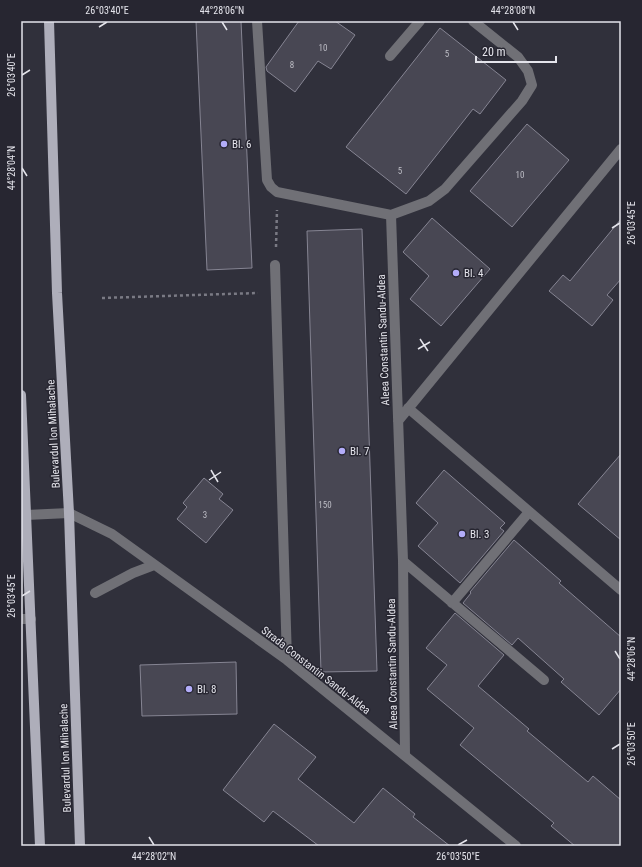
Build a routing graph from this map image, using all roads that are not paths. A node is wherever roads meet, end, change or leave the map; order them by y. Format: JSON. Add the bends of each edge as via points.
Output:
{"nodes":[{"id":1,"x":49,"y":21,"type":"edge"},
{"id":2,"x":257,"y":21,"type":"edge"},
{"id":3,"x":420,"y":21,"type":"edge"},
{"id":4,"x":473,"y":21,"type":"edge"},
{"id":5,"x":390,"y":56,"type":"dead end"},
{"id":6,"x":621,"y":148,"type":"edge"},
{"id":7,"x":391,"y":215,"type":"junction"},
{"id":8,"x":275,"y":266,"type":"road end"},
{"id":9,"x":21,"y":395,"type":"edge"},
{"id":10,"x":408,"y":408,"type":"junction"},
{"id":11,"x":398,"y":421,"type":"junction"},
{"id":12,"x":529,"y":512,"type":"junction"},
{"id":13,"x":69,"y":513,"type":"junction"},
{"id":14,"x":26,"y":516,"type":"junction"},
{"id":15,"x":403,"y":561,"type":"junction"},
{"id":16,"x":154,"y":565,"type":"junction"},
{"id":17,"x":621,"y":590,"type":"edge"},
{"id":18,"x":96,"y":593,"type":"dead end"},
{"id":19,"x":452,"y":603,"type":"junction"},
{"id":20,"x":26,"y":619,"type":"edge"},
{"id":21,"x":287,"y":660,"type":"junction"},
{"id":22,"x":544,"y":680,"type":"dead end"},
{"id":23,"x":405,"y":756,"type":"junction"},
{"id":24,"x":40,"y":846,"type":"edge"},
{"id":25,"x":80,"y":846,"type":"edge"},
{"id":26,"x":516,"y":846,"type":"edge"}],
"edges":[{"from":1,"to":13,"type":"main road","name":"Bulevardul Ion Mihalache","via":[[57,293]]},
{"from":2,"to":7,"type":"street","via":[[267,180],[271,188],[277,192]]},
{"from":3,"to":5,"type":"street"},
{"from":4,"to":7,"type":"street","via":[[518,57],[528,72],[532,85],[522,101],[445,189],[429,201]]},
{"from":6,"to":10,"type":"street"},
{"from":7,"to":11,"type":"street","name":"Aleea Constantin Sandu-Aldea"},
{"from":8,"to":21,"type":"street"},
{"from":9,"to":14,"type":"main road"},
{"from":10,"to":11,"type":"street"},
{"from":10,"to":12,"type":"street"},
{"from":11,"to":15,"type":"street","name":"Aleea Constantin Sandu-Aldea"},
{"from":12,"to":17,"type":"street"},
{"from":12,"to":19,"type":"street"},
{"from":13,"to":14,"type":"street"},
{"from":13,"to":16,"type":"street","name":"Strada Constantin Sandu-Aldea","via":[[112,534]]},
{"from":13,"to":25,"type":"main road","name":"Bulevardul Ion Mihalache"},
{"from":14,"to":20,"type":"main road"},
{"from":15,"to":19,"type":"street"},
{"from":15,"to":23,"type":"street","name":"Aleea Constantin Sandu-Aldea"},
{"from":16,"to":18,"type":"street"},
{"from":16,"to":21,"type":"street","name":"Strada Constantin Sandu-Aldea"},
{"from":19,"to":22,"type":"street"},
{"from":20,"to":24,"type":"main road"},
{"from":21,"to":23,"type":"street","name":"Strada Constantin Sandu-Aldea"},
{"from":23,"to":26,"type":"street","name":"Strada Constantin Sandu-Aldea"}]}
